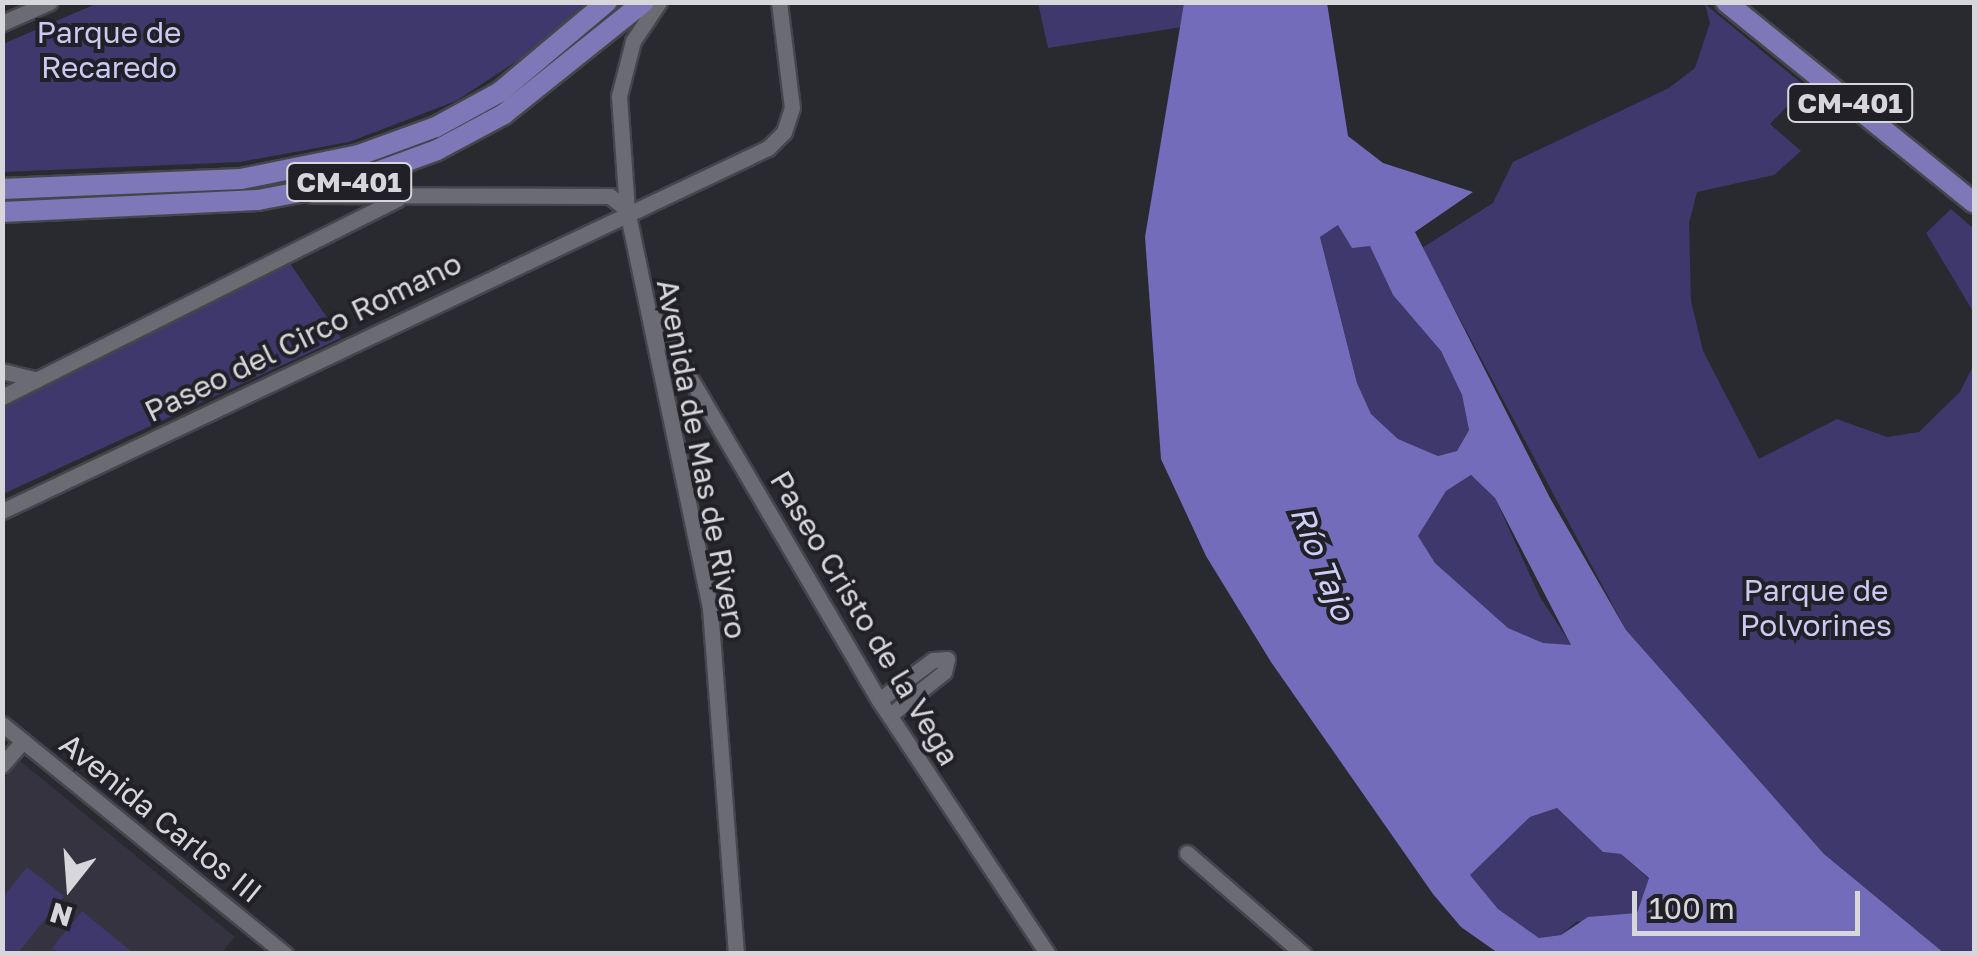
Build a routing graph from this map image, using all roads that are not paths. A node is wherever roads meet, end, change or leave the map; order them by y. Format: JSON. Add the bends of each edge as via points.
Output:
{"nodes":[{"id":1,"x":50,"y":2,"type":"edge"},
{"id":2,"x":607,"y":2,"type":"edge"},
{"id":3,"x":644,"y":2,"type":"edge"},
{"id":4,"x":659,"y":2,"type":"edge"},
{"id":5,"x":778,"y":2,"type":"edge"},
{"id":6,"x":1726,"y":2,"type":"edge"},
{"id":7,"x":2,"y":23,"type":"edge"},
{"id":8,"x":2,"y":189,"type":"edge"},
{"id":9,"x":298,"y":194,"type":"junction"},
{"id":10,"x":398,"y":199,"type":"junction"},
{"id":11,"x":1974,"y":204,"type":"edge"},
{"id":12,"x":627,"y":210,"type":"junction"},
{"id":13,"x":2,"y":212,"type":"edge"},
{"id":14,"x":646,"y":303,"type":"junction"},
{"id":15,"x":2,"y":370,"type":"edge"},
{"id":16,"x":37,"y":380,"type":"junction"},
{"id":17,"x":2,"y":397,"type":"edge"},
{"id":18,"x":2,"y":511,"type":"edge"},
{"id":19,"x":878,"y":700,"type":"junction"},
{"id":20,"x":889,"y":716,"type":"junction"},
{"id":21,"x":2,"y":724,"type":"edge"},
{"id":22,"x":23,"y":741,"type":"junction"},
{"id":23,"x":2,"y":765,"type":"edge"},
{"id":24,"x":1188,"y":853,"type":"dead end"},
{"id":25,"x":276,"y":951,"type":"edge"},
{"id":26,"x":736,"y":954,"type":"edge"},
{"id":27,"x":1048,"y":954,"type":"edge"},
{"id":28,"x":1303,"y":954,"type":"edge"}],
"edges":[{"from":1,"to":7,"type":"street"},
{"from":2,"to":8,"type":"main road","number":"CM-401","via":[[500,92],[436,127],[359,155],[241,178]]},
{"from":3,"to":9,"type":"main road","number":"CM-401","via":[[570,68],[474,132],[388,168]]},
{"from":4,"to":12,"type":"street","name":"Avenida de Mas de Rivero","via":[[633,40],[619,96]]},
{"from":5,"to":12,"type":"street","name":"Paseo del Circo Romano","via":[[792,108],[784,132],[739,163]]},
{"from":6,"to":11,"type":"main road","number":"CM-401"},
{"from":9,"to":10,"type":"street"},
{"from":9,"to":13,"type":"main road","number":"CM-401"},
{"from":10,"to":12,"type":"street","via":[[610,196]]},
{"from":10,"to":16,"type":"street"},
{"from":12,"to":14,"type":"street","name":"Avenida de Mas de Rivero"},
{"from":12,"to":18,"type":"street","name":"Paseo del Circo Romano"},
{"from":14,"to":19,"type":"street","name":"Paseo Cristo de la Vega"},
{"from":14,"to":26,"type":"street","name":"Avenida de Mas de Rivero","via":[[710,608]]},
{"from":15,"to":16,"type":"street"},
{"from":16,"to":17,"type":"street"},
{"from":19,"to":20,"type":"street","name":"Paseo Cristo de la Vega"},
{"from":19,"to":20,"type":"street","via":[[933,660],[947,660],[944,672]]},
{"from":20,"to":27,"type":"street","name":"Paseo Cristo de la Vega"},
{"from":21,"to":22,"type":"street","name":"Avenida Carlos III"},
{"from":22,"to":23,"type":"street"},
{"from":22,"to":25,"type":"street","name":"Avenida Carlos III"},
{"from":24,"to":28,"type":"street"}]}
